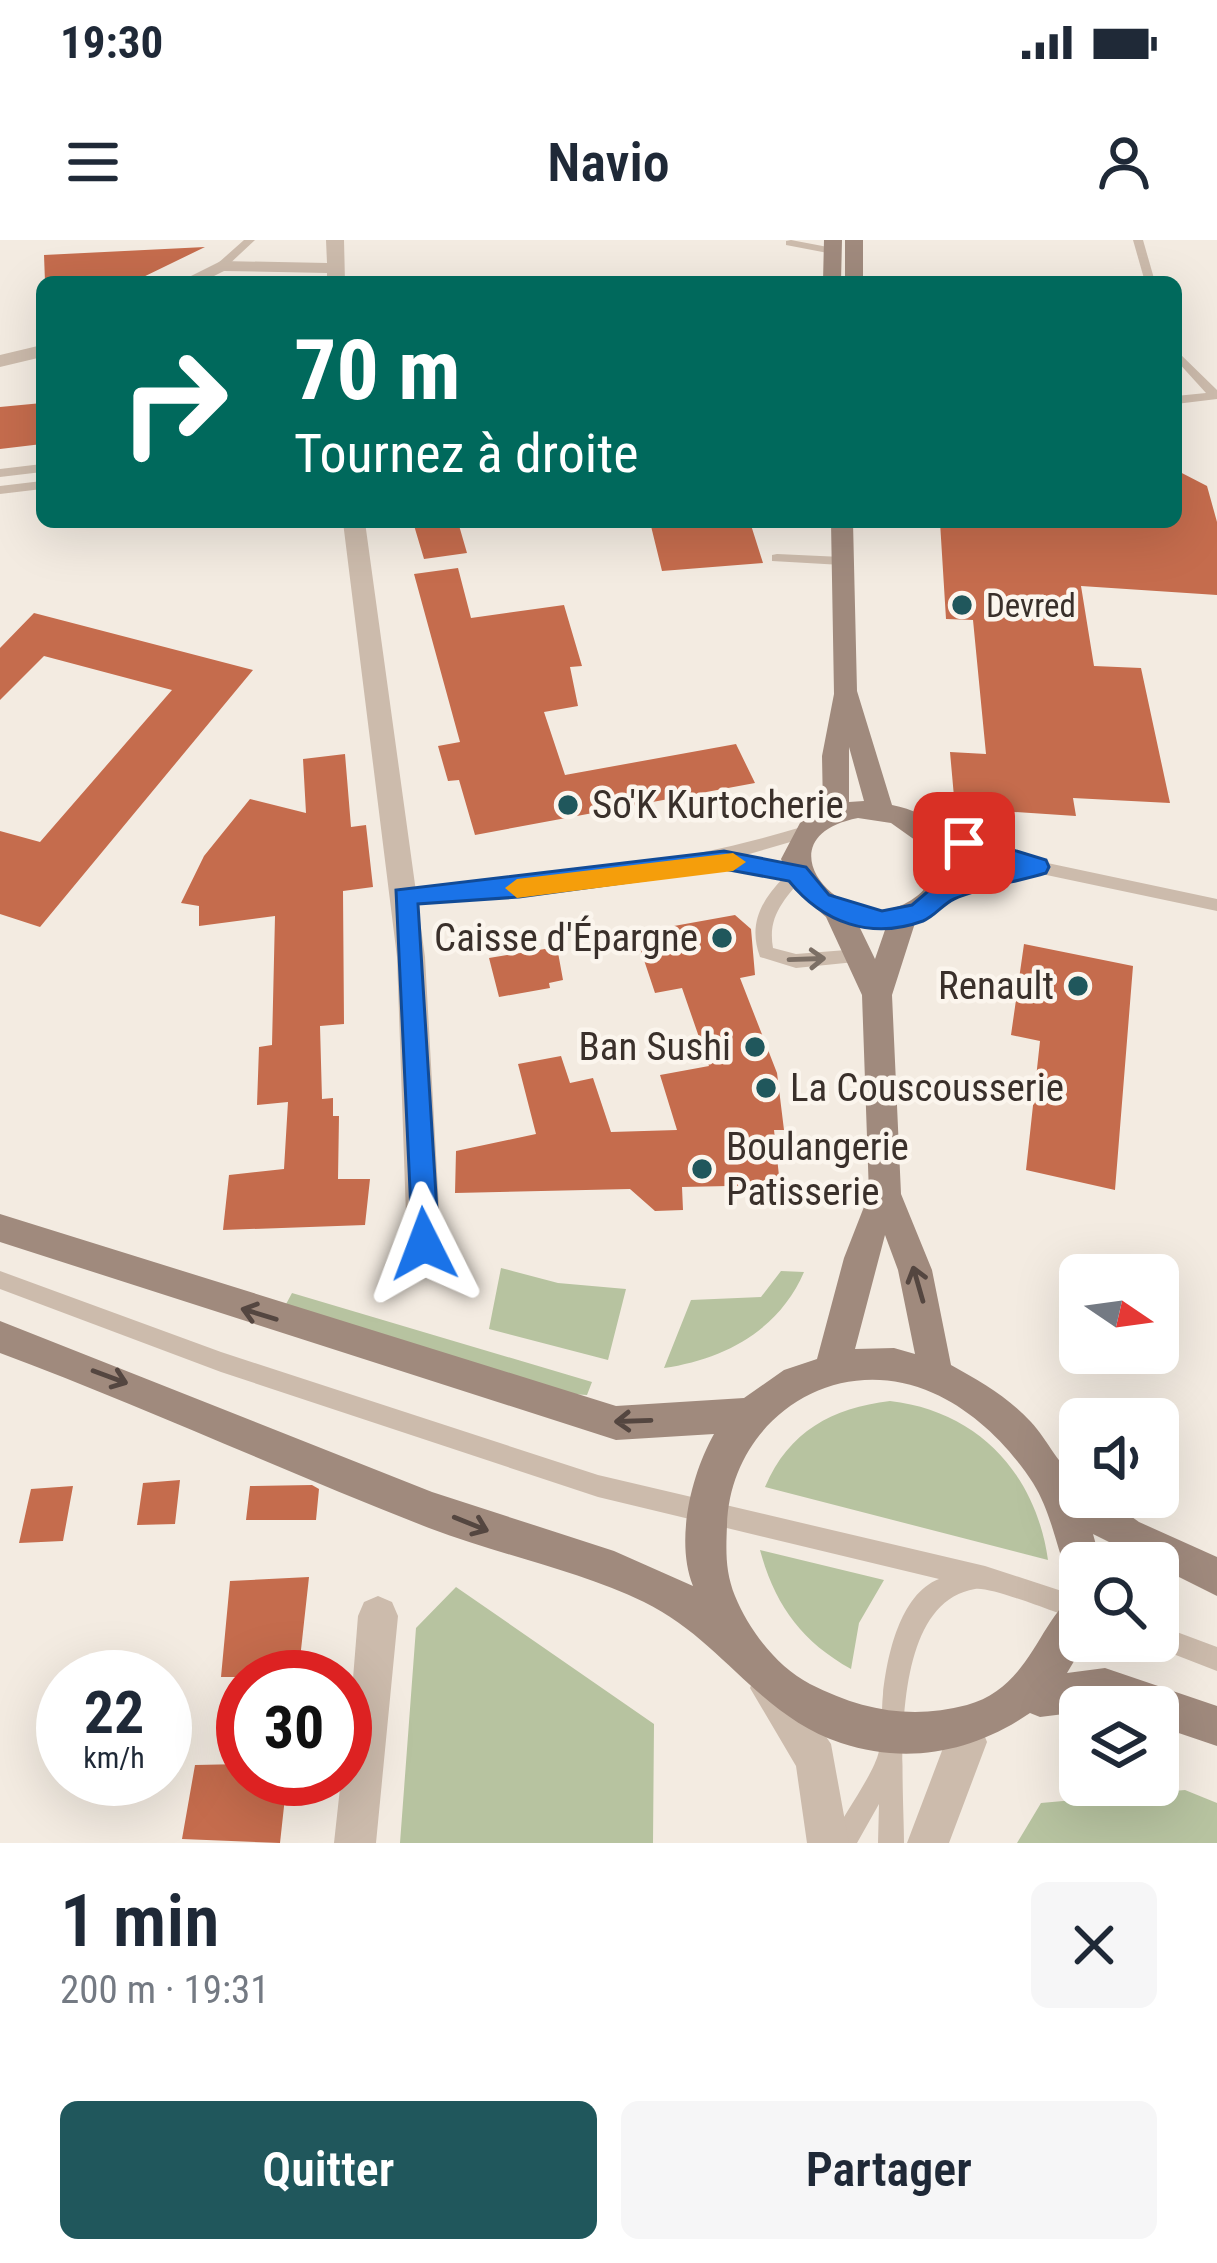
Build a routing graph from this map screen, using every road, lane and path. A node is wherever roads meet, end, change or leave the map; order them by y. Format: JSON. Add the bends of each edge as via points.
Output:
{"nodes":[{"id":1,"x":250,"y":240,"type":"edge"},
{"id":2,"x":335,"y":240,"type":"edge"},
{"id":3,"x":854,"y":240,"type":"edge"},
{"id":4,"x":1138,"y":240,"type":"edge"},
{"id":5,"x":790,"y":243,"type":"dead end"},
{"id":6,"x":833,"y":245,"type":"edge"},
{"id":7,"x":221,"y":266,"type":"junction"},
{"id":8,"x":336,"y":275,"type":"edge"},
{"id":9,"x":200,"y":276,"type":"edge"},
{"id":10,"x":832,"y":276,"type":"edge"},
{"id":11,"x":854,"y":276,"type":"edge"},
{"id":12,"x":1148,"y":276,"type":"edge"},
{"id":13,"x":36,"y":352,"type":"edge"},
{"id":14,"x":1182,"y":359,"type":"edge"},
{"id":15,"x":0,"y":361,"type":"edge"},
{"id":16,"x":1216,"y":399,"type":"edge"},
{"id":17,"x":1182,"y":400,"type":"edge"},
{"id":18,"x":36,"y":469,"type":"edge"},
{"id":19,"x":0,"y":473,"type":"edge"},
{"id":20,"x":36,"y":486,"type":"edge"},
{"id":21,"x":0,"y":490,"type":"edge"},
{"id":22,"x":355,"y":528,"type":"edge"},
{"id":23,"x":842,"y":528,"type":"edge"},
{"id":24,"x":777,"y":558,"type":"dead end"},
{"id":25,"x":842,"y":561,"type":"junction"},
{"id":26,"x":845,"y":691,"type":"junction"},
{"id":27,"x":880,"y":810,"type":"junction"},
{"id":28,"x":836,"y":813,"type":"junction"},
{"id":29,"x":928,"y":831,"type":"junction"},
{"id":30,"x":805,"y":832,"type":"junction"},
{"id":31,"x":724,"y":860,"type":"junction"},
{"id":32,"x":1037,"y":867,"type":"junction"},
{"id":33,"x":797,"y":874,"type":"junction"},
{"id":34,"x":942,"y":893,"type":"junction"},
{"id":35,"x":405,"y":896,"type":"junction"},
{"id":36,"x":1217,"y":905,"type":"edge"},
{"id":37,"x":838,"y":912,"type":"junction"},
{"id":38,"x":903,"y":918,"type":"junction"},
{"id":39,"x":859,"y":956,"type":"junction"},
{"id":40,"x":877,"y":995,"type":"junction"},
{"id":41,"x":885,"y":1194,"type":"junction"},
{"id":42,"x":0,"y":1228,"type":"edge"},
{"id":43,"x":424,"y":1244,"type":"dead end"},
{"id":44,"x":0,"y":1280,"type":"edge"},
{"id":45,"x":0,"y":1337,"type":"edge"},
{"id":46,"x":831,"y":1370,"type":"junction"},
{"id":47,"x":935,"y":1377,"type":"junction"},
{"id":48,"x":750,"y":1415,"type":"junction"},
{"id":49,"x":1059,"y":1485,"type":"edge"},
{"id":50,"x":705,"y":1508,"type":"junction"},
{"id":51,"x":1102,"y":1518,"type":"edge"},
{"id":52,"x":1217,"y":1577,"type":"edge"},
{"id":53,"x":985,"y":1578,"type":"junction"},
{"id":54,"x":1059,"y":1604,"type":"edge"},
{"id":55,"x":378,"y":1616,"type":"dead end"},
{"id":56,"x":727,"y":1632,"type":"junction"},
{"id":57,"x":1179,"y":1645,"type":"edge"},
{"id":58,"x":1217,"y":1659,"type":"edge"},
{"id":59,"x":1062,"y":1662,"type":"edge"},
{"id":60,"x":770,"y":1688,"type":"junction"},
{"id":61,"x":1040,"y":1696,"type":"junction"},
{"id":62,"x":1217,"y":1726,"type":"edge"},
{"id":63,"x":966,"y":1742,"type":"junction"},
{"id":64,"x":896,"y":1749,"type":"junction"},
{"id":65,"x":355,"y":1843,"type":"edge"},
{"id":66,"x":828,"y":1843,"type":"edge"},
{"id":67,"x":843,"y":1843,"type":"edge"},
{"id":68,"x":891,"y":1843,"type":"edge"},
{"id":69,"x":928,"y":1843,"type":"edge"}],
"edges":[{"from":1,"to":7,"type":"lane"},
{"from":2,"to":8,"type":"street"},
{"from":3,"to":11,"type":"main road"},
{"from":4,"to":12,"type":"lane"},
{"from":5,"to":6,"type":"lane"},
{"from":6,"to":10,"type":"main road"},
{"from":7,"to":8,"type":"street"},
{"from":7,"to":9,"type":"street"},
{"from":13,"to":15,"type":"street"},
{"from":14,"to":16,"type":"lane"},
{"from":16,"to":17,"type":"lane"},
{"from":18,"to":19,"type":"lane"},
{"from":20,"to":21,"type":"lane"},
{"from":22,"to":35,"type":"street"},
{"from":23,"to":25,"type":"main road"},
{"from":24,"to":25,"type":"lane"},
{"from":25,"to":26,"type":"main road"},
{"from":26,"to":27,"type":"main road"},
{"from":26,"to":28,"type":"main road"},
{"from":27,"to":28,"type":"main road"},
{"from":27,"to":29,"type":"main road"},
{"from":28,"to":30,"type":"main road"},
{"from":29,"to":32,"type":"lane"},
{"from":29,"to":34,"type":"main road","via":[[948,862]]},
{"from":30,"to":31,"type":"lane"},
{"from":30,"to":33,"type":"main road"},
{"from":31,"to":33,"type":"lane"},
{"from":31,"to":35,"type":"lane"},
{"from":32,"to":34,"type":"lane"},
{"from":32,"to":36,"type":"lane"},
{"from":33,"to":37,"type":"main road"},
{"from":33,"to":39,"type":"lane","one_way":true,"via":[[762,920],[766,952],[796,961]]},
{"from":34,"to":38,"type":"main road"},
{"from":35,"to":43,"type":"street"},
{"from":37,"to":38,"type":"main road"},
{"from":37,"to":39,"type":"main road"},
{"from":38,"to":40,"type":"main road"},
{"from":39,"to":40,"type":"main road"},
{"from":40,"to":41,"type":"main road"},
{"from":41,"to":46,"type":"main road","via":[[866,1234]]},
{"from":47,"to":41,"type":"main road","one_way":true,"via":[[915,1270]]},
{"from":48,"to":42,"type":"main road","one_way":true,"via":[[616,1423]]},
{"from":44,"to":50,"type":"lane","via":[[598,1486]]},
{"from":45,"to":56,"type":"main road","one_way":true,"via":[[495,1534],[640,1576]]},
{"from":46,"to":47,"type":"main road","via":[[883,1366]]},
{"from":46,"to":48,"type":"main road"},
{"from":47,"to":49,"type":"main road","via":[[1008,1420]]},
{"from":48,"to":50,"type":"main road","via":[[714,1473]]},
{"from":50,"to":53,"type":"lane"},
{"from":50,"to":56,"type":"main road","via":[[706,1570]]},
{"from":51,"to":52,"type":"main road"},
{"from":53,"to":54,"type":"lane"},
{"from":53,"to":64,"type":"lane","via":[[949,1581],[921,1599],[904,1640]]},
{"from":55,"to":65,"type":"street"},
{"from":56,"to":60,"type":"main road"},
{"from":57,"to":58,"type":"lane"},
{"from":59,"to":61,"type":"main road"},
{"from":60,"to":64,"type":"main road","via":[[828,1730]]},
{"from":60,"to":66,"type":"street","via":[[816,1759]]},
{"from":61,"to":62,"type":"main road","via":[[1105,1688]]},
{"from":61,"to":63,"type":"main road","via":[[1006,1725]]},
{"from":63,"to":64,"type":"main road"},
{"from":63,"to":69,"type":"street"},
{"from":64,"to":67,"type":"lane"},
{"from":64,"to":68,"type":"lane"}]}
